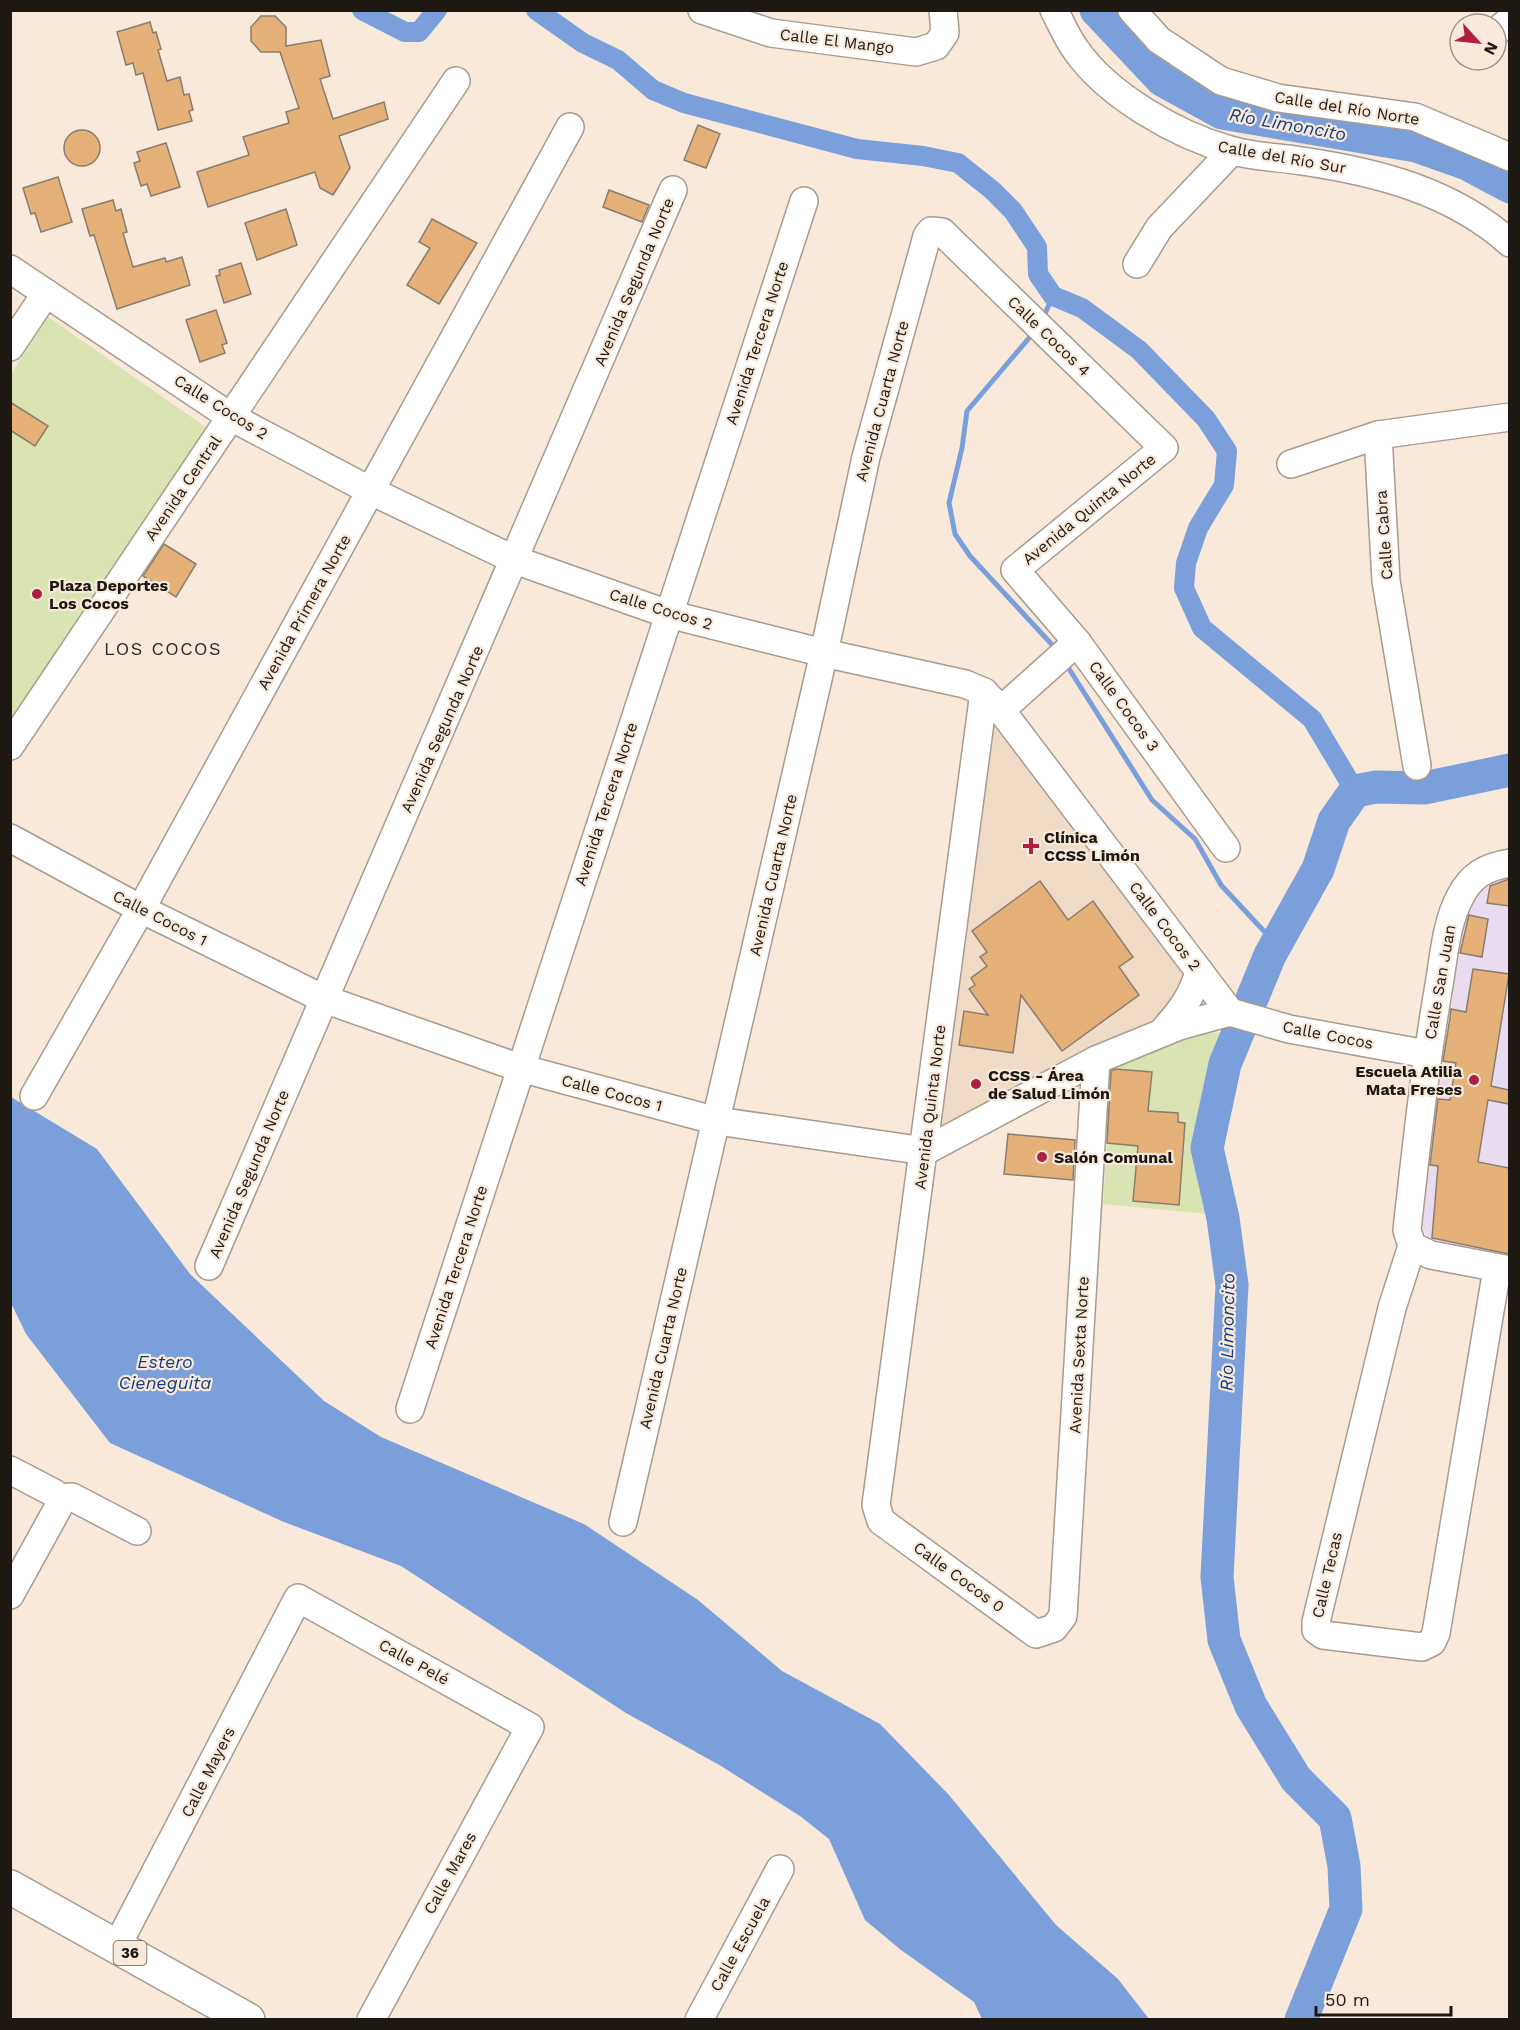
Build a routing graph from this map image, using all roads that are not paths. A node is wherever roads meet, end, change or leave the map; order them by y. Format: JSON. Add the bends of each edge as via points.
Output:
{"nodes":[{"id":1,"x":702,"y":10,"type":"edge"},
{"id":2,"x":942,"y":10,"type":"edge"},
{"id":3,"x":1054,"y":10,"type":"edge"},
{"id":4,"x":1132,"y":10,"type":"edge"},
{"id":5,"x":456,"y":81,"type":"dead end"},
{"id":6,"x":570,"y":127,"type":"dead end"},
{"id":7,"x":1232,"y":151,"type":"junction"},
{"id":8,"x":1509,"y":157,"type":"edge"},
{"id":9,"x":673,"y":190,"type":"dead end"},
{"id":10,"x":804,"y":201,"type":"dead end"},
{"id":11,"x":931,"y":231,"type":"joint"},
{"id":12,"x":1509,"y":243,"type":"edge"},
{"id":13,"x":1137,"y":264,"type":"dead end"},
{"id":14,"x":10,"y":269,"type":"edge"},
{"id":15,"x":46,"y":293,"type":"junction"},
{"id":16,"x":10,"y":346,"type":"edge"},
{"id":17,"x":231,"y":417,"type":"junction"},
{"id":18,"x":1509,"y":417,"type":"edge"},
{"id":19,"x":1377,"y":435,"type":"junction"},
{"id":20,"x":1164,"y":448,"type":"joint"},
{"id":21,"x":1291,"y":464,"type":"dead end"},
{"id":22,"x":371,"y":491,"type":"junction"},
{"id":23,"x":515,"y":560,"type":"junction"},
{"id":24,"x":1015,"y":570,"type":"joint"},
{"id":25,"x":668,"y":614,"type":"junction"},
{"id":26,"x":1077,"y":642,"type":"junction"},
{"id":27,"x":824,"y":653,"type":"junction"},
{"id":28,"x":992,"y":701,"type":"junction"},
{"id":29,"x":10,"y":746,"type":"edge"},
{"id":30,"x":1417,"y":766,"type":"dead end"},
{"id":31,"x":10,"y":838,"type":"edge"},
{"id":32,"x":1226,"y":848,"type":"dead end"},
{"id":33,"x":1509,"y":863,"type":"edge"},
{"id":34,"x":141,"y":909,"type":"junction"},
{"id":35,"x":1199,"y":971,"type":"junction"},
{"id":36,"x":324,"y":999,"type":"junction"},
{"id":37,"x":1230,"y":1012,"type":"junction"},
{"id":38,"x":1163,"y":1032,"type":"junction"},
{"id":39,"x":1427,"y":1054,"type":"junction"},
{"id":40,"x":1096,"y":1060,"type":"junction"},
{"id":41,"x":520,"y":1068,"type":"junction"},
{"id":42,"x":34,"y":1096,"type":"dead end"},
{"id":43,"x":717,"y":1121,"type":"junction"},
{"id":44,"x":925,"y":1151,"type":"junction"},
{"id":45,"x":1412,"y":1246,"type":"junction"},
{"id":46,"x":209,"y":1266,"type":"dead end"},
{"id":47,"x":1503,"y":1270,"type":"edge"},
{"id":48,"x":410,"y":1408,"type":"dead end"},
{"id":49,"x":10,"y":1470,"type":"edge"},
{"id":50,"x":59,"y":1498,"type":"junction"},
{"id":51,"x":881,"y":1521,"type":"joint"},
{"id":52,"x":623,"y":1522,"type":"dead end"},
{"id":53,"x":137,"y":1531,"type":"dead end"},
{"id":54,"x":10,"y":1595,"type":"edge"},
{"id":55,"x":298,"y":1598,"type":"joint"},
{"id":56,"x":1036,"y":1634,"type":"joint"},
{"id":57,"x":530,"y":1727,"type":"joint"},
{"id":58,"x":780,"y":1869,"type":"dead end"},
{"id":59,"x":10,"y":1887,"type":"edge"},
{"id":60,"x":117,"y":1946,"type":"junction"},
{"id":61,"x":248,"y":2019,"type":"edge"},
{"id":62,"x":371,"y":2019,"type":"edge"},
{"id":63,"x":699,"y":2019,"type":"edge"}],
"edges":[{"from":1,"to":2,"type":"street","name":"Calle El Mango","via":[[771,33],[916,52],[936,46],[945,33]]},
{"from":3,"to":7,"type":"street","name":"Calle del Río Sur","via":[[1076,51],[1111,87],[1163,122],[1198,140]]},
{"from":4,"to":8,"type":"street","name":"Calle del Río Norte","via":[[1159,40],[1221,81],[1278,98],[1414,117]]},
{"from":5,"to":17,"type":"street","name":"Avenida Central"},
{"from":6,"to":22,"type":"street","name":"Avenida Primera Norte"},
{"from":7,"to":12,"type":"street","name":"Calle del Río Sur","via":[[1343,167],[1402,183],[1451,201],[1487,223]]},
{"from":7,"to":13,"type":"street","via":[[1159,228]]},
{"from":9,"to":23,"type":"street","name":"Avenida Segunda Norte"},
{"from":10,"to":25,"type":"street","name":"Avenida Tercera Norte"},
{"from":11,"to":20,"type":"street","name":"Calle Cocos 4","via":[[942,232]]},
{"from":11,"to":27,"type":"street","name":"Avenida Cuarta Norte","via":[[866,457]]},
{"from":14,"to":15,"type":"street","name":"Calle Cocos 2"},
{"from":15,"to":16,"type":"street"},
{"from":15,"to":17,"type":"street","name":"Calle Cocos 2"},
{"from":17,"to":22,"type":"street","name":"Calle Cocos 2"},
{"from":17,"to":29,"type":"street","name":"Avenida Central"},
{"from":18,"to":19,"type":"street"},
{"from":19,"to":21,"type":"street"},
{"from":19,"to":30,"type":"street","name":"Calle Cabra","via":[[1386,581]]},
{"from":20,"to":24,"type":"street","name":"Avenida Quinta Norte"},
{"from":22,"to":23,"type":"street","name":"Calle Cocos 2"},
{"from":22,"to":34,"type":"street","name":"Avenida Primera Norte"},
{"from":23,"to":25,"type":"street","name":"Calle Cocos 2"},
{"from":23,"to":36,"type":"street","name":"Avenida Segunda Norte"},
{"from":24,"to":26,"type":"street","name":"Calle Cocos 3"},
{"from":25,"to":27,"type":"street","name":"Calle Cocos 2"},
{"from":25,"to":41,"type":"street","name":"Avenida Tercera Norte"},
{"from":26,"to":28,"type":"street"},
{"from":26,"to":32,"type":"street","name":"Calle Cocos 3"},
{"from":27,"to":28,"type":"street","name":"Calle Cocos 2","via":[[965,684]]},
{"from":27,"to":43,"type":"street","name":"Avenida Cuarta Norte"},
{"from":28,"to":35,"type":"street","name":"Calle Cocos 2"},
{"from":28,"to":44,"type":"street","name":"Avenida Quinta Norte"},
{"from":31,"to":34,"type":"street","name":"Calle Cocos 1"},
{"from":33,"to":39,"type":"street","name":"Calle San Juan","via":[[1488,866],[1473,877],[1460,895],[1451,917]]},
{"from":34,"to":36,"type":"street","name":"Calle Cocos 1"},
{"from":34,"to":42,"type":"street","name":"Avenida Primera Norte"},
{"from":35,"to":37,"type":"street","name":"Calle Cocos 2"},
{"from":35,"to":38,"type":"street","via":[[1184,1007]]},
{"from":36,"to":41,"type":"street","name":"Calle Cocos 1"},
{"from":36,"to":46,"type":"street","name":"Avenida Segunda Norte"},
{"from":37,"to":38,"type":"street"},
{"from":37,"to":39,"type":"street","name":"Calle Cocos","via":[[1288,1029]]},
{"from":38,"to":40,"type":"street"},
{"from":39,"to":45,"type":"street","name":"Calle San Juan","via":[[1407,1230]]},
{"from":40,"to":44,"type":"street"},
{"from":40,"to":56,"type":"street","name":"Avenida Sexta Norte","via":[[1064,1616],[1054,1628]]},
{"from":41,"to":43,"type":"street","name":"Calle Cocos 1"},
{"from":41,"to":48,"type":"street","name":"Avenida Tercera Norte"},
{"from":43,"to":44,"type":"street","name":"Calle Cocos 1"},
{"from":43,"to":52,"type":"street","name":"Avenida Cuarta Norte"},
{"from":44,"to":51,"type":"street","name":"Avenida Quinta Norte","via":[[876,1505]]},
{"from":45,"to":47,"type":"street","via":[[1431,1255]]},
{"from":45,"to":47,"type":"street","name":"Calle Tecas","via":[[1392,1308],[1316,1622],[1316,1630],[1323,1635],[1422,1647],[1432,1642]]},
{"from":49,"to":50,"type":"street"},
{"from":50,"to":53,"type":"street","via":[[72,1497]]},
{"from":50,"to":54,"type":"street","via":[[58,1508]]},
{"from":51,"to":56,"type":"street","name":"Calle Cocos 0"},
{"from":55,"to":57,"type":"street","name":"Calle Pelé"},
{"from":55,"to":60,"type":"street","name":"Calle Mayers"},
{"from":57,"to":62,"type":"street","name":"Calle Mares"},
{"from":58,"to":63,"type":"street","name":"Calle Escuela"},
{"from":59,"to":60,"type":"main road","number":"36"},
{"from":60,"to":61,"type":"main road","number":"36"}]}
